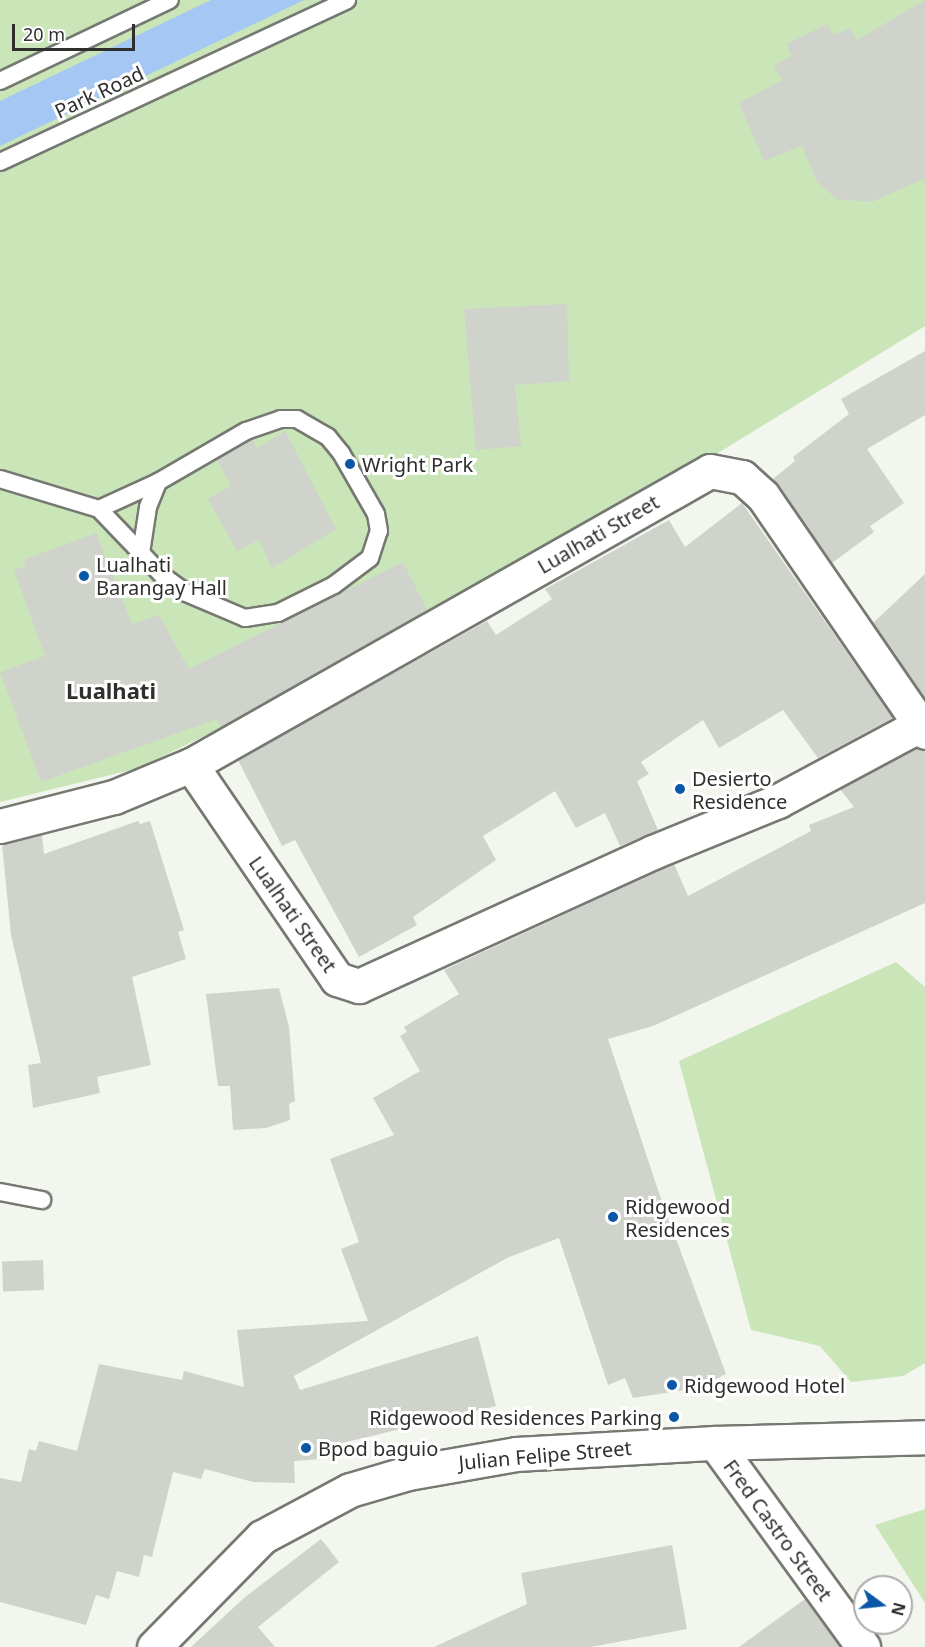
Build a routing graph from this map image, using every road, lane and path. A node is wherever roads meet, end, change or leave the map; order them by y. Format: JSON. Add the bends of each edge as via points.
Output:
{"nodes":[{"id":1,"x":170,"y":0,"type":"edge"},
{"id":2,"x":347,"y":0,"type":"edge"},
{"id":3,"x":0,"y":81,"type":"edge"},
{"id":4,"x":0,"y":162,"type":"edge"},
{"id":5,"x":0,"y":478,"type":"edge"},
{"id":6,"x":158,"y":482,"type":"junction"},
{"id":7,"x":99,"y":509,"type":"junction"},
{"id":8,"x":141,"y":553,"type":"junction"},
{"id":9,"x":923,"y":728,"type":"edge"},
{"id":10,"x":191,"y":765,"type":"junction"},
{"id":11,"x":0,"y":826,"type":"edge"},
{"id":12,"x":0,"y":1192,"type":"edge"},
{"id":13,"x":42,"y":1200,"type":"dead end"},
{"id":14,"x":925,"y":1437,"type":"edge"},
{"id":15,"x":715,"y":1443,"type":"junction"},
{"id":16,"x":154,"y":1647,"type":"edge"},
{"id":17,"x":863,"y":1647,"type":"edge"}],
"edges":[{"from":1,"to":3,"type":"lane"},
{"from":2,"to":4,"type":"lane","name":"Park Road"},
{"from":5,"to":7,"type":"lane"},
{"from":6,"to":7,"type":"lane"},
{"from":6,"to":8,"type":"lane","via":[[148,507]]},
{"from":6,"to":8,"type":"lane","via":[[246,431],[281,419],[297,419],[328,437],[354,473],[375,514],[379,531],[376,545],[370,558],[334,585],[278,613],[245,618],[186,593]]},
{"from":7,"to":8,"type":"lane"},
{"from":9,"to":10,"type":"street","name":"Lualhati Street","via":[[778,801],[653,852],[359,986],[337,979]]},
{"from":9,"to":10,"type":"street","name":"Lualhati Street","via":[[763,496],[742,477],[711,471]]},
{"from":10,"to":11,"type":"street","name":"Lualhati Street","via":[[114,797]]},
{"from":12,"to":13,"type":"lane"},
{"from":14,"to":15,"type":"street","name":"Julian Felipe Street"},
{"from":15,"to":16,"type":"street","name":"Julian Felipe Street","via":[[516,1454],[441,1465],[351,1490],[262,1537]]},
{"from":15,"to":17,"type":"street","name":"Fred Castro Street"}]}
